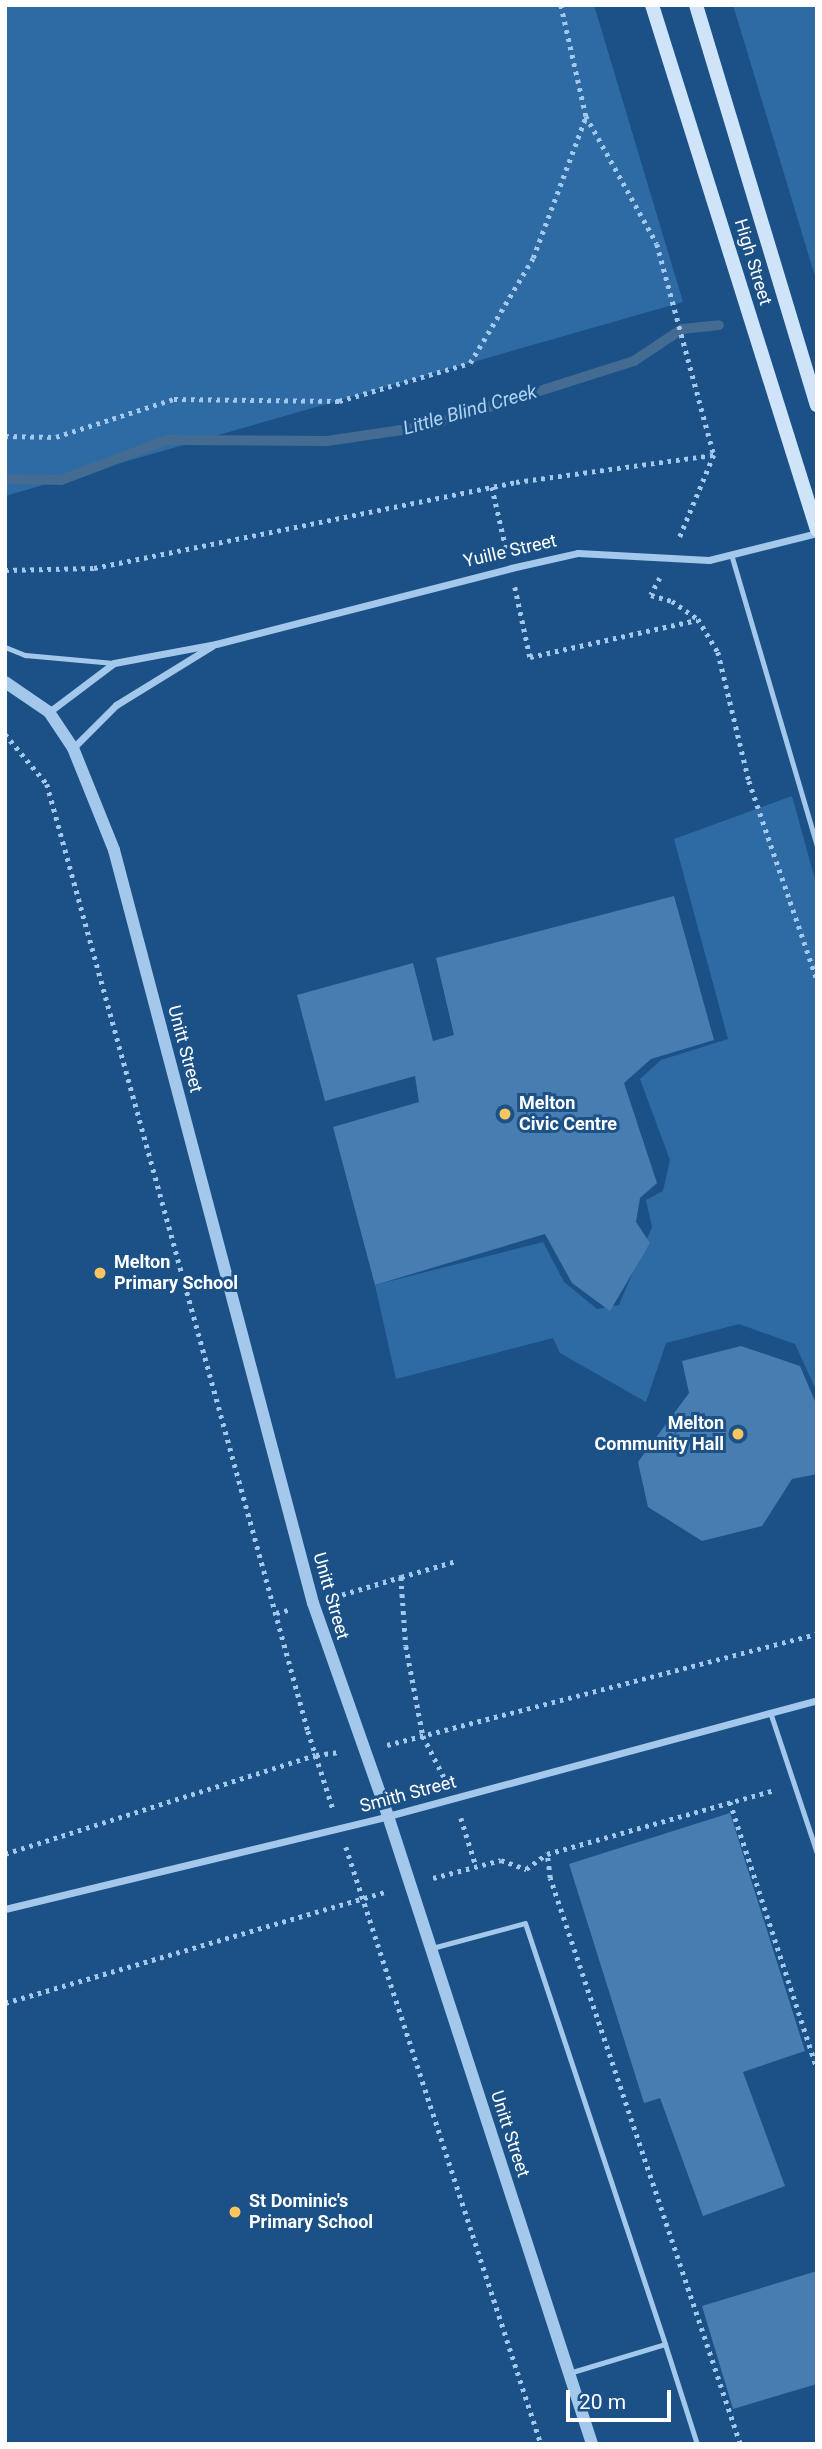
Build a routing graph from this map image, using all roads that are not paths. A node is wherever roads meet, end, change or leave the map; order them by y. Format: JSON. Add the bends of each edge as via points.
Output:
{"nodes":[{"id":1,"x":652,"y":5,"type":"edge"},
{"id":2,"x":696,"y":5,"type":"edge"},
{"id":3,"x":817,"y":405,"type":"edge"},
{"id":4,"x":817,"y":531,"type":"edge"},
{"id":5,"x":731,"y":554,"type":"junction"},
{"id":6,"x":216,"y":644,"type":"junction"},
{"id":7,"x":5,"y":647,"type":"edge"},
{"id":8,"x":114,"y":663,"type":"junction"},
{"id":9,"x":5,"y":682,"type":"edge"},
{"id":10,"x":50,"y":712,"type":"junction"},
{"id":11,"x":73,"y":748,"type":"junction"},
{"id":12,"x":817,"y":846,"type":"edge"},
{"id":13,"x":817,"y":1700,"type":"edge"},
{"id":14,"x":770,"y":1712,"type":"junction"},
{"id":15,"x":388,"y":1816,"type":"junction"},
{"id":16,"x":817,"y":1853,"type":"edge"},
{"id":17,"x":5,"y":1909,"type":"edge"},
{"id":18,"x":432,"y":1948,"type":"junction"},
{"id":19,"x":665,"y":2344,"type":"junction"},
{"id":20,"x":569,"y":2373,"type":"junction"},
{"id":21,"x":592,"y":2444,"type":"edge"},
{"id":22,"x":697,"y":2444,"type":"edge"}],
"edges":[{"from":1,"to":4,"type":"main road","name":"High Street"},
{"from":2,"to":3,"type":"main road","name":"High Street"},
{"from":4,"to":5,"type":"street","name":"Yuille Street"},
{"from":5,"to":6,"type":"street","name":"Yuille Street","via":[[670,560],[579,553]]},
{"from":5,"to":12,"type":"lane"},
{"from":6,"to":8,"type":"street","name":"Yuille Street"},
{"from":6,"to":11,"type":"street","name":"Yuille Street","via":[[116,705]]},
{"from":7,"to":8,"type":"lane","via":[[25,655]]},
{"from":8,"to":10,"type":"street","name":"Yuille Street"},
{"from":9,"to":10,"type":"street"},
{"from":10,"to":11,"type":"street"},
{"from":11,"to":15,"type":"street","name":"Unitt Street","via":[[114,850],[313,1603]]},
{"from":13,"to":14,"type":"street","name":"Smith Street"},
{"from":14,"to":15,"type":"street","name":"Smith Street"},
{"from":14,"to":16,"type":"lane"},
{"from":15,"to":17,"type":"street","name":"Smith Street"},
{"from":15,"to":18,"type":"street","name":"Unitt Street"},
{"from":18,"to":19,"type":"lane","via":[[526,1923]]},
{"from":18,"to":20,"type":"street","name":"Unitt Street"},
{"from":19,"to":20,"type":"lane"},
{"from":19,"to":22,"type":"lane"},
{"from":20,"to":21,"type":"street","name":"Unitt Street"}]}
